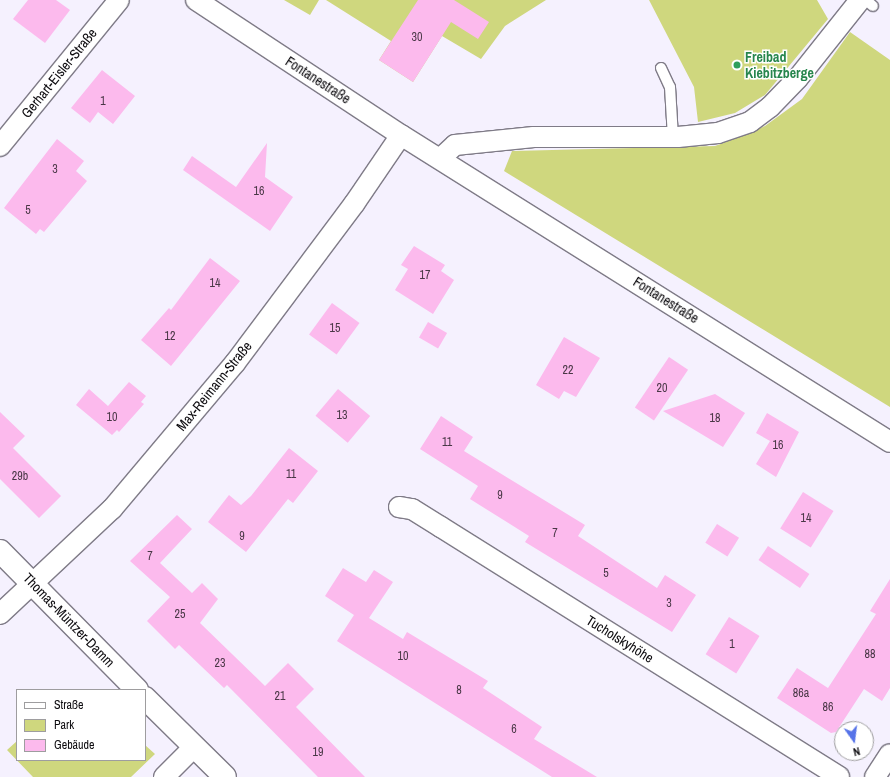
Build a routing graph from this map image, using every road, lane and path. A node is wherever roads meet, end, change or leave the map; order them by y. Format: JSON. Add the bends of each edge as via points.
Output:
{"nodes":[{"id":1,"x":119,"y":0,"type":"edge"},
{"id":2,"x":196,"y":0,"type":"edge"},
{"id":3,"x":866,"y":2,"type":"edge"},
{"id":4,"x":660,"y":68,"type":"dead end"},
{"id":5,"x":401,"y":135,"type":"junction"},
{"id":6,"x":673,"y":137,"type":"junction"},
{"id":7,"x":0,"y":146,"type":"edge"},
{"id":8,"x":441,"y":158,"type":"junction"},
{"id":9,"x":890,"y":442,"type":"edge"},
{"id":10,"x":399,"y":507,"type":"dead end"},
{"id":11,"x":0,"y":551,"type":"edge"},
{"id":12,"x":33,"y":583,"type":"junction"},
{"id":13,"x":0,"y":614,"type":"edge"},
{"id":14,"x":136,"y":689,"type":"edge"},
{"id":15,"x":146,"y":699,"type":"edge"},
{"id":16,"x":194,"y":747,"type":"junction"},
{"id":17,"x":890,"y":754,"type":"edge"},
{"id":18,"x":164,"y":777,"type":"edge"},
{"id":19,"x":225,"y":777,"type":"edge"},
{"id":20,"x":839,"y":777,"type":"edge"},
{"id":21,"x":875,"y":777,"type":"edge"}],
"edges":[{"from":1,"to":7,"type":"street","name":"Gerhart-Eisler-Straße"},
{"from":2,"to":5,"type":"street","name":"Fontanestraße"},
{"from":3,"to":6,"type":"street","via":[[798,78],[754,120],[718,133]]},
{"from":4,"to":6,"type":"lane","via":[[670,87]]},
{"from":5,"to":8,"type":"street","name":"Fontanestraße"},
{"from":5,"to":12,"type":"street","name":"Max-Reimann-Straße","via":[[354,204],[235,362],[112,509]]},
{"from":6,"to":8,"type":"street","via":[[534,138],[487,142],[455,145]]},
{"from":8,"to":9,"type":"street","name":"Fontanestraße"},
{"from":10,"to":20,"type":"street","name":"Tucholskyhöhe","via":[[412,509]]},
{"from":11,"to":12,"type":"street","name":"Thomas-Müntzer-Damm"},
{"from":12,"to":13,"type":"street","name":"Max-Reimann-Straße"},
{"from":12,"to":14,"type":"street","name":"Thomas-Müntzer-Damm"},
{"from":15,"to":16,"type":"street"},
{"from":16,"to":18,"type":"street"},
{"from":16,"to":19,"type":"street"},
{"from":17,"to":21,"type":"street"}]}
